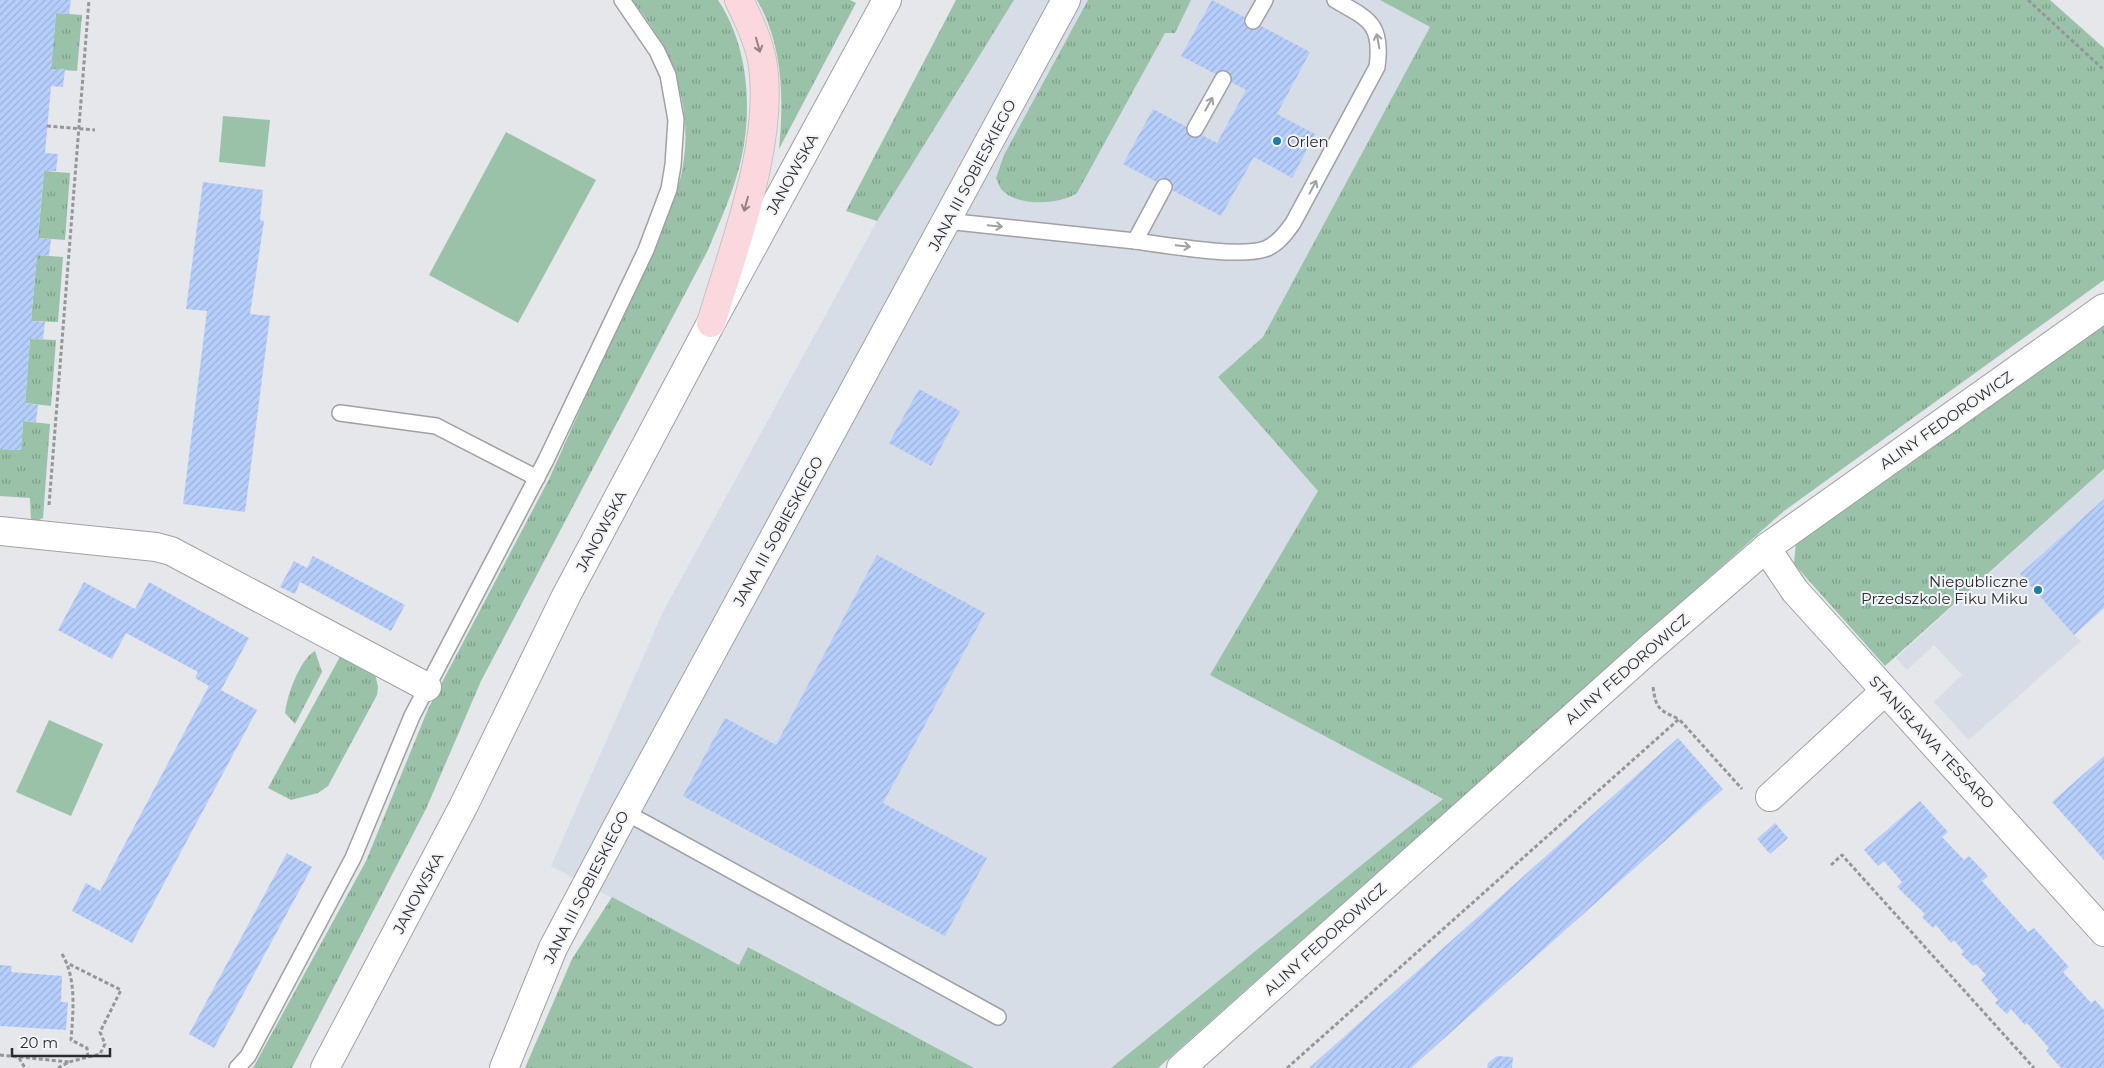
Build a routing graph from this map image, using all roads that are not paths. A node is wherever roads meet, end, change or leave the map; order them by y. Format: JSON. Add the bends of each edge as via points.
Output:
{"nodes":[{"id":1,"x":622,"y":0,"type":"edge"},
{"id":2,"x":739,"y":0,"type":"edge"},
{"id":3,"x":887,"y":0,"type":"edge"},
{"id":4,"x":1066,"y":0,"type":"edge"},
{"id":5,"x":1265,"y":0,"type":"edge"},
{"id":6,"x":1334,"y":0,"type":"edge"},
{"id":7,"x":1253,"y":21,"type":"dead end"},
{"id":8,"x":1222,"y":79,"type":"dead end"},
{"id":9,"x":1195,"y":129,"type":"dead end"},
{"id":10,"x":1164,"y":187,"type":"dead end"},
{"id":11,"x":946,"y":221,"type":"junction"},
{"id":12,"x":1135,"y":241,"type":"junction"},
{"id":13,"x":2104,"y":308,"type":"edge"},
{"id":14,"x":711,"y":323,"type":"junction"},
{"id":15,"x":340,"y":413,"type":"dead end"},
{"id":16,"x":537,"y":478,"type":"junction"},
{"id":17,"x":0,"y":531,"type":"edge"},
{"id":18,"x":1766,"y":548,"type":"junction"},
{"id":19,"x":427,"y":687,"type":"junction"},
{"id":20,"x":1885,"y":691,"type":"junction"},
{"id":21,"x":1757,"y":795,"type":"road end"},
{"id":22,"x":625,"y":812,"type":"junction"},
{"id":23,"x":2104,"y":932,"type":"edge"},
{"id":24,"x":998,"y":1017,"type":"dead end"},
{"id":25,"x":237,"y":1068,"type":"edge"},
{"id":26,"x":325,"y":1068,"type":"edge"},
{"id":27,"x":504,"y":1068,"type":"edge"},
{"id":28,"x":1181,"y":1068,"type":"edge"}],
"edges":[{"from":1,"to":16,"type":"lane","via":[[657,51],[668,75],[676,120],[669,189],[646,250]]},
{"from":2,"to":14,"type":"main road","one_way":true,"via":[[762,59],[765,93],[763,129],[754,174]]},
{"from":3,"to":14,"type":"street","name":"JANOWSKA"},
{"from":4,"to":11,"type":"street","name":"JANA III SOBIESKIEGO"},
{"from":5,"to":7,"type":"lane"},
{"from":12,"to":6,"type":"lane","one_way":true,"via":[[1241,253],[1266,249],[1284,237],[1378,66],[1380,46],[1376,30],[1362,16]]},
{"from":9,"to":8,"type":"lane","one_way":true},
{"from":10,"to":12,"type":"lane"},
{"from":11,"to":12,"type":"lane","one_way":true},
{"from":11,"to":22,"type":"street","name":"JANA III SOBIESKIEGO"},
{"from":13,"to":18,"type":"street","name":"ALINY FEDOROWICZ"},
{"from":14,"to":26,"type":"street","name":"JANOWSKA","via":[[566,596],[463,807]]},
{"from":15,"to":16,"type":"lane","via":[[436,426]]},
{"from":16,"to":19,"type":"lane"},
{"from":17,"to":19,"type":"street","via":[[171,551]]},
{"from":18,"to":20,"type":"street","name":"STANISŁAWA TESSARO","via":[[1795,591]]},
{"from":18,"to":28,"type":"street","name":"ALINY FEDOROWICZ"},
{"from":19,"to":25,"type":"lane","via":[[353,858],[248,1056]]},
{"from":20,"to":21,"type":"street"},
{"from":20,"to":23,"type":"street","name":"STANISŁAWA TESSARO"},
{"from":22,"to":24,"type":"lane"},
{"from":22,"to":27,"type":"street","name":"JANA III SOBIESKIEGO","via":[[553,948]]}]}
